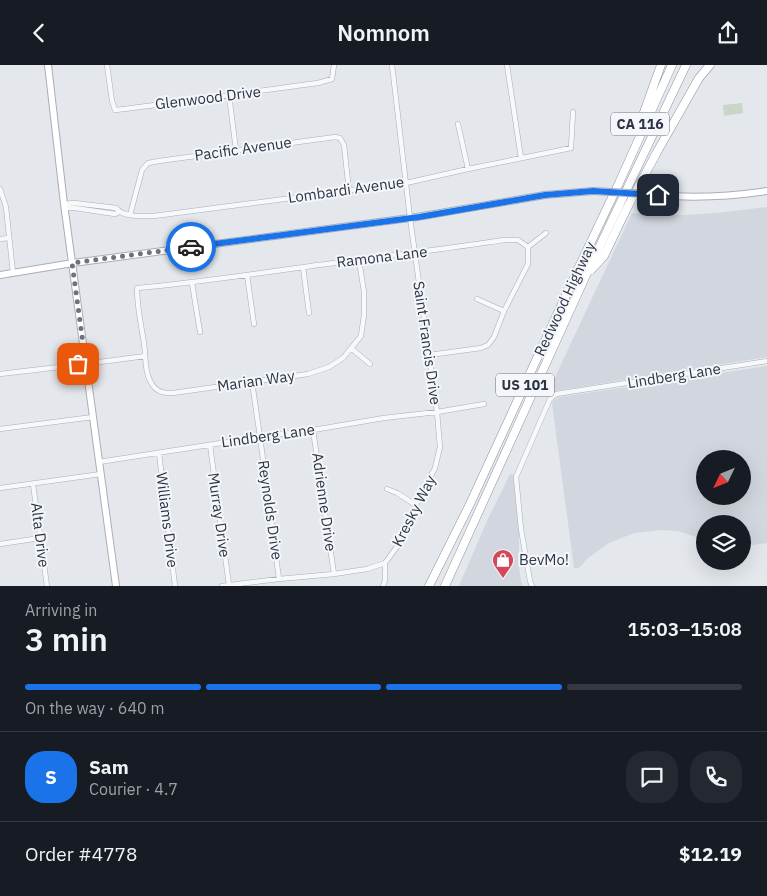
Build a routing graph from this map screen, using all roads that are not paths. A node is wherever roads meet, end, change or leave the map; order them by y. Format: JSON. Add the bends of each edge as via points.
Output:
{"nodes":[{"id":1,"x":48,"y":65,"type":"edge"},
{"id":2,"x":106,"y":65,"type":"edge"},
{"id":3,"x":334,"y":65,"type":"edge"},
{"id":4,"x":392,"y":65,"type":"edge"},
{"id":5,"x":507,"y":65,"type":"edge"},
{"id":6,"x":661,"y":65,"type":"edge"},
{"id":7,"x":672,"y":65,"type":"edge"},
{"id":8,"x":686,"y":65,"type":"edge"},
{"id":9,"x":710,"y":65,"type":"edge"},
{"id":10,"x":229,"y":95,"type":"junction"},
{"id":11,"x":572,"y":112,"type":"dead end"},
{"id":12,"x":458,"y":124,"type":"dead end"},
{"id":13,"x":236,"y":150,"type":"junction"},
{"id":14,"x":521,"y":158,"type":"junction"},
{"id":15,"x":468,"y":169,"type":"junction"},
{"id":16,"x":406,"y":183,"type":"junction"},
{"id":17,"x":619,"y":183,"type":"junction"},
{"id":18,"x":0,"y":189,"type":"edge"},
{"id":19,"x":349,"y":191,"type":"junction"},
{"id":20,"x":767,"y":191,"type":"edge"},
{"id":21,"x":65,"y":206,"type":"junction"},
{"id":22,"x":130,"y":215,"type":"junction"},
{"id":23,"x":410,"y":218,"type":"junction"},
{"id":24,"x":546,"y":233,"type":"dead end"},
{"id":25,"x":9,"y":238,"type":"junction"},
{"id":26,"x":0,"y":239,"type":"edge"},
{"id":27,"x":528,"y":247,"type":"junction"},
{"id":28,"x":415,"y":253,"type":"junction"},
{"id":29,"x":358,"y":260,"type":"junction"},
{"id":30,"x":72,"y":263,"type":"junction"},
{"id":31,"x":303,"y":267,"type":"junction"},
{"id":32,"x":13,"y":273,"type":"junction"},
{"id":33,"x":0,"y":275,"type":"edge"},
{"id":34,"x":247,"y":275,"type":"junction"},
{"id":35,"x":586,"y":275,"type":"junction"},
{"id":36,"x":192,"y":283,"type":"junction"},
{"id":37,"x":478,"y":299,"type":"dead end"},
{"id":38,"x":504,"y":311,"type":"junction"},
{"id":39,"x":308,"y":313,"type":"dead end"},
{"id":40,"x":254,"y":324,"type":"dead end"},
{"id":41,"x":200,"y":331,"type":"dead end"},
{"id":42,"x":352,"y":349,"type":"junction"},
{"id":43,"x":429,"y":355,"type":"junction"},
{"id":44,"x":145,"y":356,"type":"junction"},
{"id":45,"x":767,"y":361,"type":"edge"},
{"id":46,"x":370,"y":364,"type":"dead end"},
{"id":47,"x":86,"y":365,"type":"junction"},
{"id":48,"x":0,"y":374,"type":"edge"},
{"id":49,"x":252,"y":382,"type":"junction"},
{"id":50,"x":484,"y":404,"type":"dead end"},
{"id":51,"x":437,"y":412,"type":"junction"},
{"id":52,"x":93,"y":417,"type":"junction"},
{"id":53,"x":0,"y":429,"type":"edge"},
{"id":54,"x":313,"y":431,"type":"junction"},
{"id":55,"x":260,"y":437,"type":"junction"},
{"id":56,"x":210,"y":445,"type":"junction"},
{"id":57,"x":159,"y":453,"type":"junction"},
{"id":58,"x":99,"y":461,"type":"junction"},
{"id":59,"x":101,"y":474,"type":"junction"},
{"id":60,"x":33,"y":483,"type":"junction"},
{"id":61,"x":0,"y":488,"type":"edge"},
{"id":62,"x":387,"y":489,"type":"dead end"},
{"id":63,"x":416,"y":505,"type":"junction"},
{"id":64,"x":40,"y":538,"type":"junction"},
{"id":65,"x":0,"y":544,"type":"edge"},
{"id":66,"x":385,"y":563,"type":"junction"},
{"id":67,"x":334,"y":574,"type":"junction"},
{"id":68,"x":279,"y":579,"type":"junction"},
{"id":69,"x":229,"y":585,"type":"edge"},
{"id":70,"x":47,"y":586,"type":"edge"},
{"id":71,"x":116,"y":586,"type":"edge"},
{"id":72,"x":175,"y":586,"type":"edge"},
{"id":73,"x":222,"y":586,"type":"edge"},
{"id":74,"x":383,"y":586,"type":"edge"},
{"id":75,"x":429,"y":586,"type":"edge"},
{"id":76,"x":445,"y":586,"type":"edge"},
{"id":77,"x":532,"y":586,"type":"edge"}],
"edges":[{"from":1,"to":21,"type":"main road"},
{"from":2,"to":10,"type":"street","name":"Glenwood Drive","via":[[114,110]]},
{"from":3,"to":10,"type":"street","name":"Glenwood Drive","via":[[332,79]]},
{"from":4,"to":16,"type":"street","name":"Saint Francis Drive"},
{"from":5,"to":14,"type":"street"},
{"from":6,"to":17,"type":"highway","number":"CA 116"},
{"from":7,"to":17,"type":"highway","name":"Redwood Highway","number":"US 101"},
{"from":8,"to":35,"type":"highway","name":"Redwood Highway","number":"US 101"},
{"from":9,"to":35,"type":"highway","number":"CA 116","via":[[699,78],[653,159],[604,256]]},
{"from":10,"to":13,"type":"street"},
{"from":11,"to":14,"type":"street","name":"Lombardi Avenue","via":[[571,148]]},
{"from":12,"to":15,"type":"street"},
{"from":13,"to":19,"type":"street","name":"Pacific Avenue","via":[[335,137],[344,145]]},
{"from":13,"to":22,"type":"street","name":"Pacific Avenue","via":[[148,163],[142,171]]},
{"from":14,"to":15,"type":"street","name":"Lombardi Avenue"},
{"from":15,"to":16,"type":"street","name":"Lombardi Avenue"},
{"from":16,"to":19,"type":"street","name":"Lombardi Avenue"},
{"from":16,"to":23,"type":"street","name":"Saint Francis Drive"},
{"from":17,"to":75,"type":"highway","name":"Redwood Highway","number":"US 101"},
{"from":18,"to":25,"type":"street","via":[[6,207]]},
{"from":19,"to":22,"type":"street","name":"Lombardi Avenue","via":[[154,216]]},
{"from":20,"to":23,"type":"main road","bridge":true,"via":[[713,197],[593,191],[545,195]]},
{"from":21,"to":22,"type":"street","name":"Lombardi Avenue","via":[[74,203],[116,208]]},
{"from":21,"to":30,"type":"main road"},
{"from":23,"to":28,"type":"street","name":"Saint Francis Drive"},
{"from":23,"to":30,"type":"main road"},
{"from":24,"to":27,"type":"street"},
{"from":25,"to":26,"type":"street"},
{"from":25,"to":32,"type":"street"},
{"from":27,"to":28,"type":"street","name":"Ramona Lane","via":[[518,241],[504,240]]},
{"from":27,"to":38,"type":"street","via":[[528,263]]},
{"from":28,"to":29,"type":"street","name":"Ramona Lane"},
{"from":28,"to":43,"type":"street","name":"Saint Francis Drive"},
{"from":29,"to":31,"type":"street","name":"Ramona Lane"},
{"from":29,"to":42,"type":"street","name":"Marian Way","via":[[364,315],[362,336]]},
{"from":30,"to":32,"type":"main road"},
{"from":30,"to":47,"type":"main road"},
{"from":31,"to":34,"type":"street","name":"Ramona Lane"},
{"from":31,"to":39,"type":"street"},
{"from":32,"to":33,"type":"main road"},
{"from":34,"to":36,"type":"street","name":"Ramona Lane"},
{"from":34,"to":40,"type":"street"},
{"from":35,"to":76,"type":"highway","name":"Redwood Highway","number":"US 101"},
{"from":36,"to":41,"type":"street"},
{"from":36,"to":44,"type":"street","name":"Ramona Lane","via":[[137,288]]},
{"from":37,"to":38,"type":"street"},
{"from":38,"to":43,"type":"street","via":[[488,345]]},
{"from":42,"to":46,"type":"street"},
{"from":42,"to":49,"type":"street","name":"Marian Way","via":[[329,367],[308,374]]},
{"from":43,"to":51,"type":"street","name":"Saint Francis Drive"},
{"from":44,"to":47,"type":"street"},
{"from":44,"to":49,"type":"street","name":"Marian Way","via":[[150,382],[164,393]]},
{"from":45,"to":77,"type":"street","name":"Lindberg Lane","via":[[553,396],[516,477],[521,529]]},
{"from":47,"to":48,"type":"street"},
{"from":47,"to":52,"type":"main road"},
{"from":49,"to":55,"type":"street","name":"Reynolds Drive"},
{"from":50,"to":51,"type":"street","name":"Lindberg Lane"},
{"from":51,"to":54,"type":"street","name":"Lindberg Lane"},
{"from":51,"to":63,"type":"street","name":"Kresky Way","via":[[440,447],[435,468]]},
{"from":52,"to":53,"type":"street"},
{"from":52,"to":58,"type":"main road"},
{"from":54,"to":55,"type":"street","name":"Lindberg Lane"},
{"from":54,"to":67,"type":"street","name":"Adrienne Drive"},
{"from":55,"to":56,"type":"street","name":"Lindberg Lane"},
{"from":55,"to":68,"type":"street","name":"Reynolds Drive"},
{"from":56,"to":57,"type":"street","name":"Lindberg Lane"},
{"from":56,"to":69,"type":"street","name":"Murray Drive"},
{"from":57,"to":58,"type":"street","name":"Lindberg Lane"},
{"from":57,"to":72,"type":"street","name":"Williams Drive"},
{"from":58,"to":59,"type":"main road"},
{"from":59,"to":60,"type":"street"},
{"from":59,"to":71,"type":"main road"},
{"from":60,"to":61,"type":"street"},
{"from":60,"to":64,"type":"street","name":"Alta Drive"},
{"from":62,"to":63,"type":"street"},
{"from":63,"to":66,"type":"street","name":"Kresky Way","via":[[399,544]]},
{"from":64,"to":65,"type":"street"},
{"from":64,"to":70,"type":"street","name":"Alta Drive"},
{"from":66,"to":67,"type":"street","name":"Kresky Way"},
{"from":66,"to":74,"type":"street"},
{"from":67,"to":68,"type":"street","name":"Kresky Way"},
{"from":68,"to":69,"type":"street","name":"Kresky Way"},
{"from":69,"to":73,"type":"street","name":"Kresky Way"}]}
